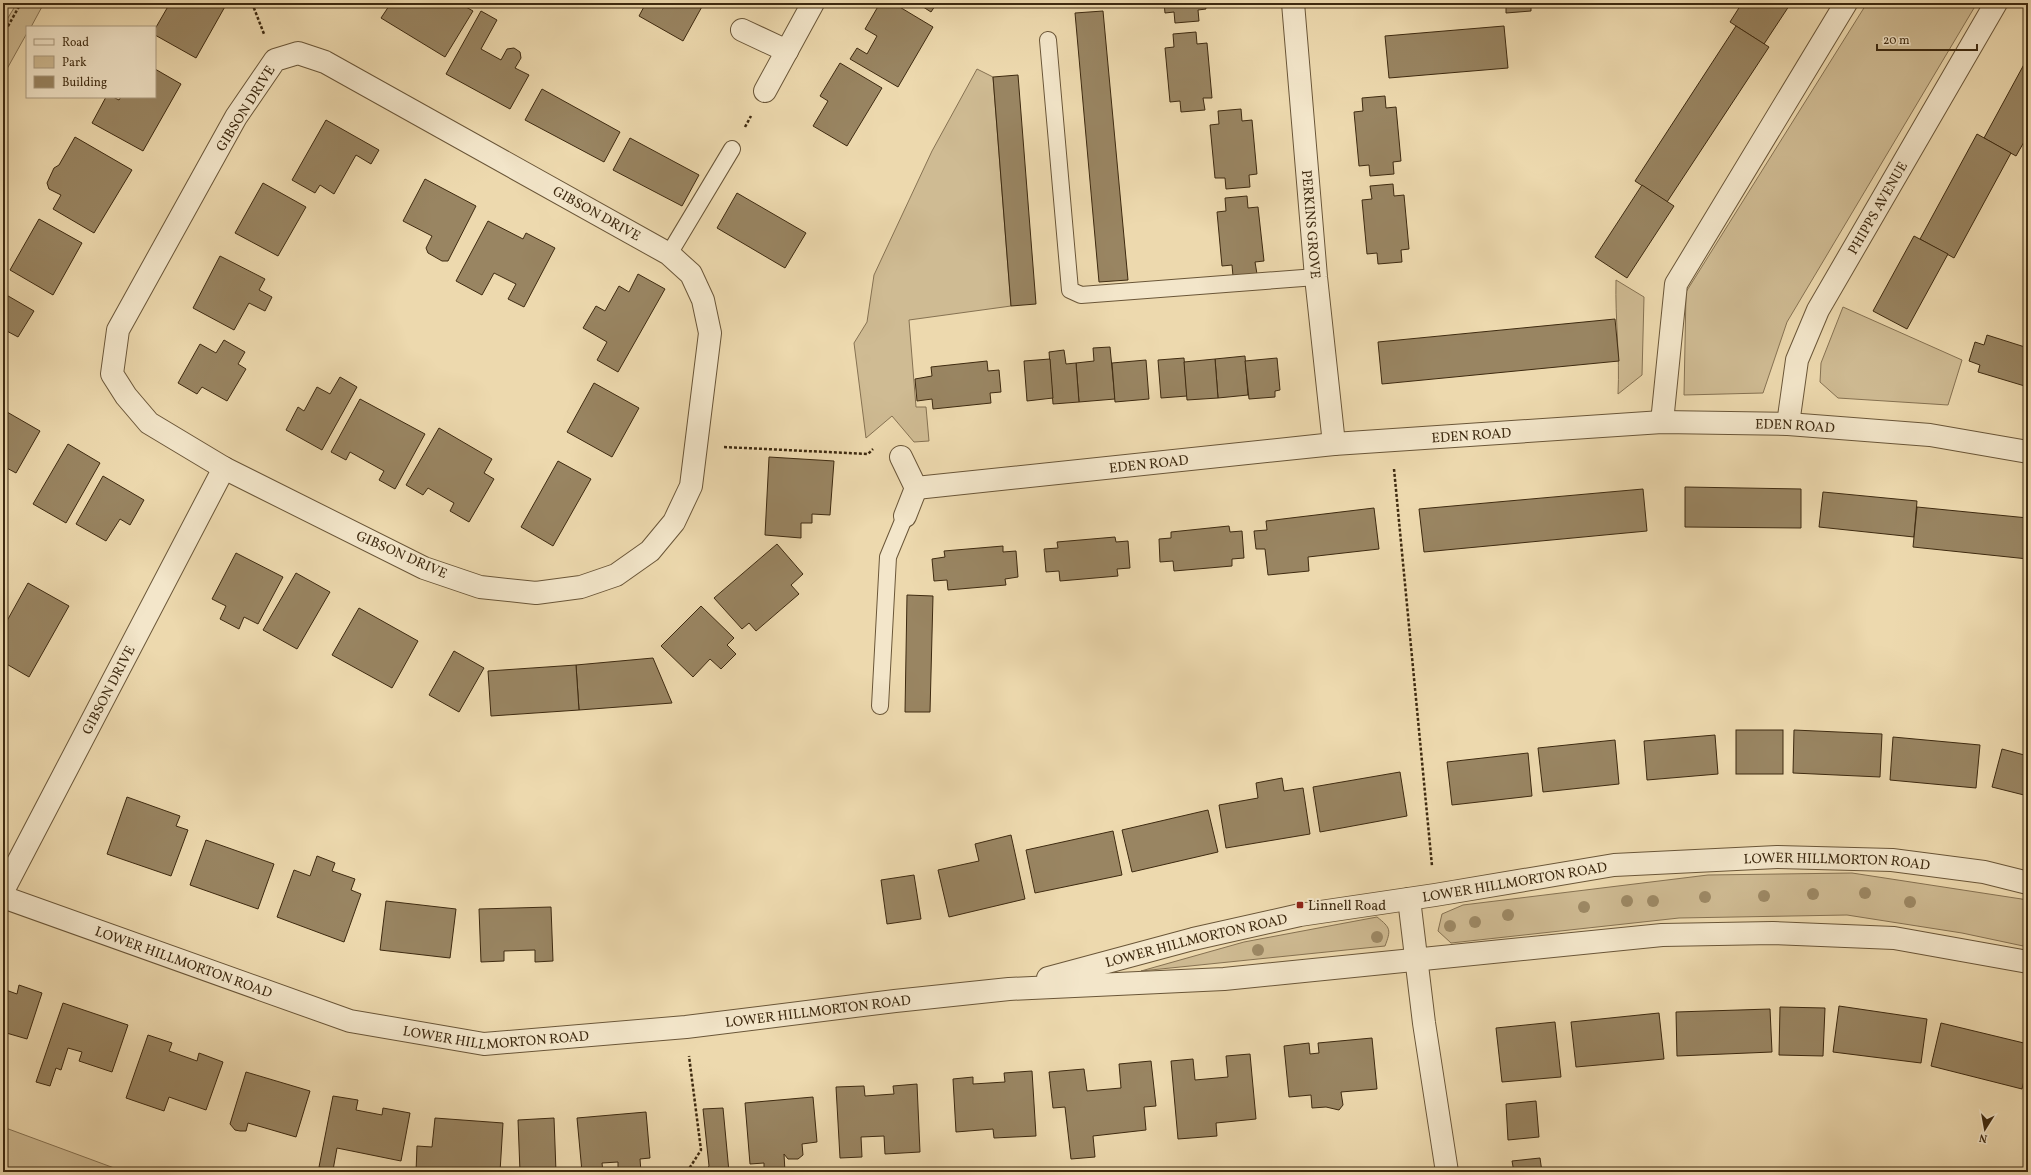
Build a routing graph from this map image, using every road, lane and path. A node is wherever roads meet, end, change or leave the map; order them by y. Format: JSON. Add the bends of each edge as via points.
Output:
{"nodes":[{"id":1,"x":21,"y":3,"type":"edge"},
{"id":2,"x":252,"y":3,"type":"edge"},
{"id":3,"x":814,"y":3,"type":"edge"},
{"id":4,"x":1293,"y":3,"type":"edge"},
{"id":5,"x":1846,"y":3,"type":"edge"},
{"id":6,"x":1996,"y":3,"type":"edge"},
{"id":7,"x":742,"y":30,"type":"dead end"},
{"id":8,"x":3,"y":35,"type":"edge"},
{"id":9,"x":1048,"y":40,"type":"dead end"},
{"id":10,"x":787,"y":51,"type":"junction"},
{"id":11,"x":275,"y":60,"type":"junction"},
{"id":12,"x":765,"y":91,"type":"joint"},
{"id":13,"x":732,"y":149,"type":"joint"},
{"id":14,"x":669,"y":254,"type":"junction"},
{"id":15,"x":1316,"y":277,"type":"junction"},
{"id":16,"x":1662,"y":422,"type":"junction"},
{"id":17,"x":1788,"y":424,"type":"junction"},
{"id":18,"x":1391,"y":440,"type":"junction"},
{"id":19,"x":1334,"y":444,"type":"junction"},
{"id":20,"x":878,"y":445,"type":"dead end"},
{"id":21,"x":696,"y":446,"type":"junction"},
{"id":22,"x":2028,"y":452,"type":"edge"},
{"id":23,"x":901,"y":457,"type":"dead end"},
{"id":24,"x":224,"y":468,"type":"junction"},
{"id":25,"x":916,"y":488,"type":"junction"},
{"id":26,"x":905,"y":516,"type":"joint"},
{"id":27,"x":880,"y":706,"type":"dead end"},
{"id":28,"x":2028,"y":883,"type":"edge"},
{"id":29,"x":3,"y":891,"type":"edge"},
{"id":30,"x":1435,"y":895,"type":"junction"},
{"id":31,"x":3,"y":897,"type":"edge"},
{"id":32,"x":1409,"y":899,"type":"junction"},
{"id":33,"x":1417,"y":960,"type":"junction"},
{"id":34,"x":2028,"y":962,"type":"edge"},
{"id":35,"x":1009,"y":989,"type":"junction"},
{"id":36,"x":686,"y":1027,"type":"junction"},
{"id":37,"x":687,"y":1172,"type":"edge"},
{"id":38,"x":1447,"y":1172,"type":"edge"}],
"edges":[{"from":1,"to":8,"type":"path"},
{"from":2,"to":11,"type":"path"},
{"from":3,"to":10,"type":"street"},
{"from":4,"to":15,"type":"street","name":"PERKINS GROVE"},
{"from":5,"to":16,"type":"street","via":[[1676,284]]},
{"from":6,"to":17,"type":"street","name":"PHIPPS AVENUE","via":[[1818,310],[1797,360]]},
{"from":7,"to":10,"type":"street"},
{"from":9,"to":15,"type":"lane","via":[[1070,290],[1081,295]]},
{"from":10,"to":12,"type":"street"},
{"from":11,"to":14,"type":"street","name":"GIBSON DRIVE","via":[[298,53],[325,62]]},
{"from":11,"to":24,"type":"street","name":"GIBSON DRIVE","via":[[236,118],[118,330],[112,374],[126,396],[149,423]]},
{"from":12,"to":13,"type":"path"},
{"from":13,"to":14,"type":"lane"},
{"from":14,"to":21,"type":"street","name":"GIBSON DRIVE","via":[[691,274],[703,300],[710,333]]},
{"from":15,"to":19,"type":"street","name":"PERKINS GROVE"},
{"from":16,"to":17,"type":"street","name":"EDEN ROAD"},
{"from":16,"to":18,"type":"street","name":"EDEN ROAD"},
{"from":17,"to":22,"type":"street","name":"EDEN ROAD","via":[[1930,435]]},
{"from":18,"to":19,"type":"street","name":"EDEN ROAD"},
{"from":18,"to":30,"type":"path"},
{"from":19,"to":25,"type":"street","name":"EDEN ROAD"},
{"from":20,"to":21,"type":"path","via":[[868,454]]},
{"from":21,"to":24,"type":"street","name":"GIBSON DRIVE","via":[[691,486],[674,522],[650,551],[616,575],[581,587],[536,593],[480,587],[424,568]]},
{"from":23,"to":25,"type":"street"},
{"from":24,"to":29,"type":"street","name":"GIBSON DRIVE"},
{"from":25,"to":26,"type":"street"},
{"from":26,"to":27,"type":"lane","via":[[888,557]]},
{"from":28,"to":30,"type":"street","name":"LOWER HILLMORTON ROAD","via":[[1984,872],[1892,860],[1777,857],[1614,865]]},
{"from":30,"to":32,"type":"street","name":"LOWER HILLMORTON ROAD"},
{"from":31,"to":36,"type":"street","name":"LOWER HILLMORTON ROAD","via":[[350,1021],[484,1044]]},
{"from":32,"to":33,"type":"street"},
{"from":32,"to":35,"type":"street","name":"LOWER HILLMORTON ROAD","via":[[1300,915],[1193,939]]},
{"from":33,"to":34,"type":"street","name":"LOWER HILLMORTON ROAD","via":[[1662,935],[1773,932],[1894,938]]},
{"from":33,"to":35,"type":"street","name":"LOWER HILLMORTON ROAD","via":[[1224,979]]},
{"from":33,"to":38,"type":"street"},
{"from":35,"to":36,"type":"street","name":"LOWER HILLMORTON ROAD"},
{"from":36,"to":37,"type":"path","via":[[700,1150]]}]}
